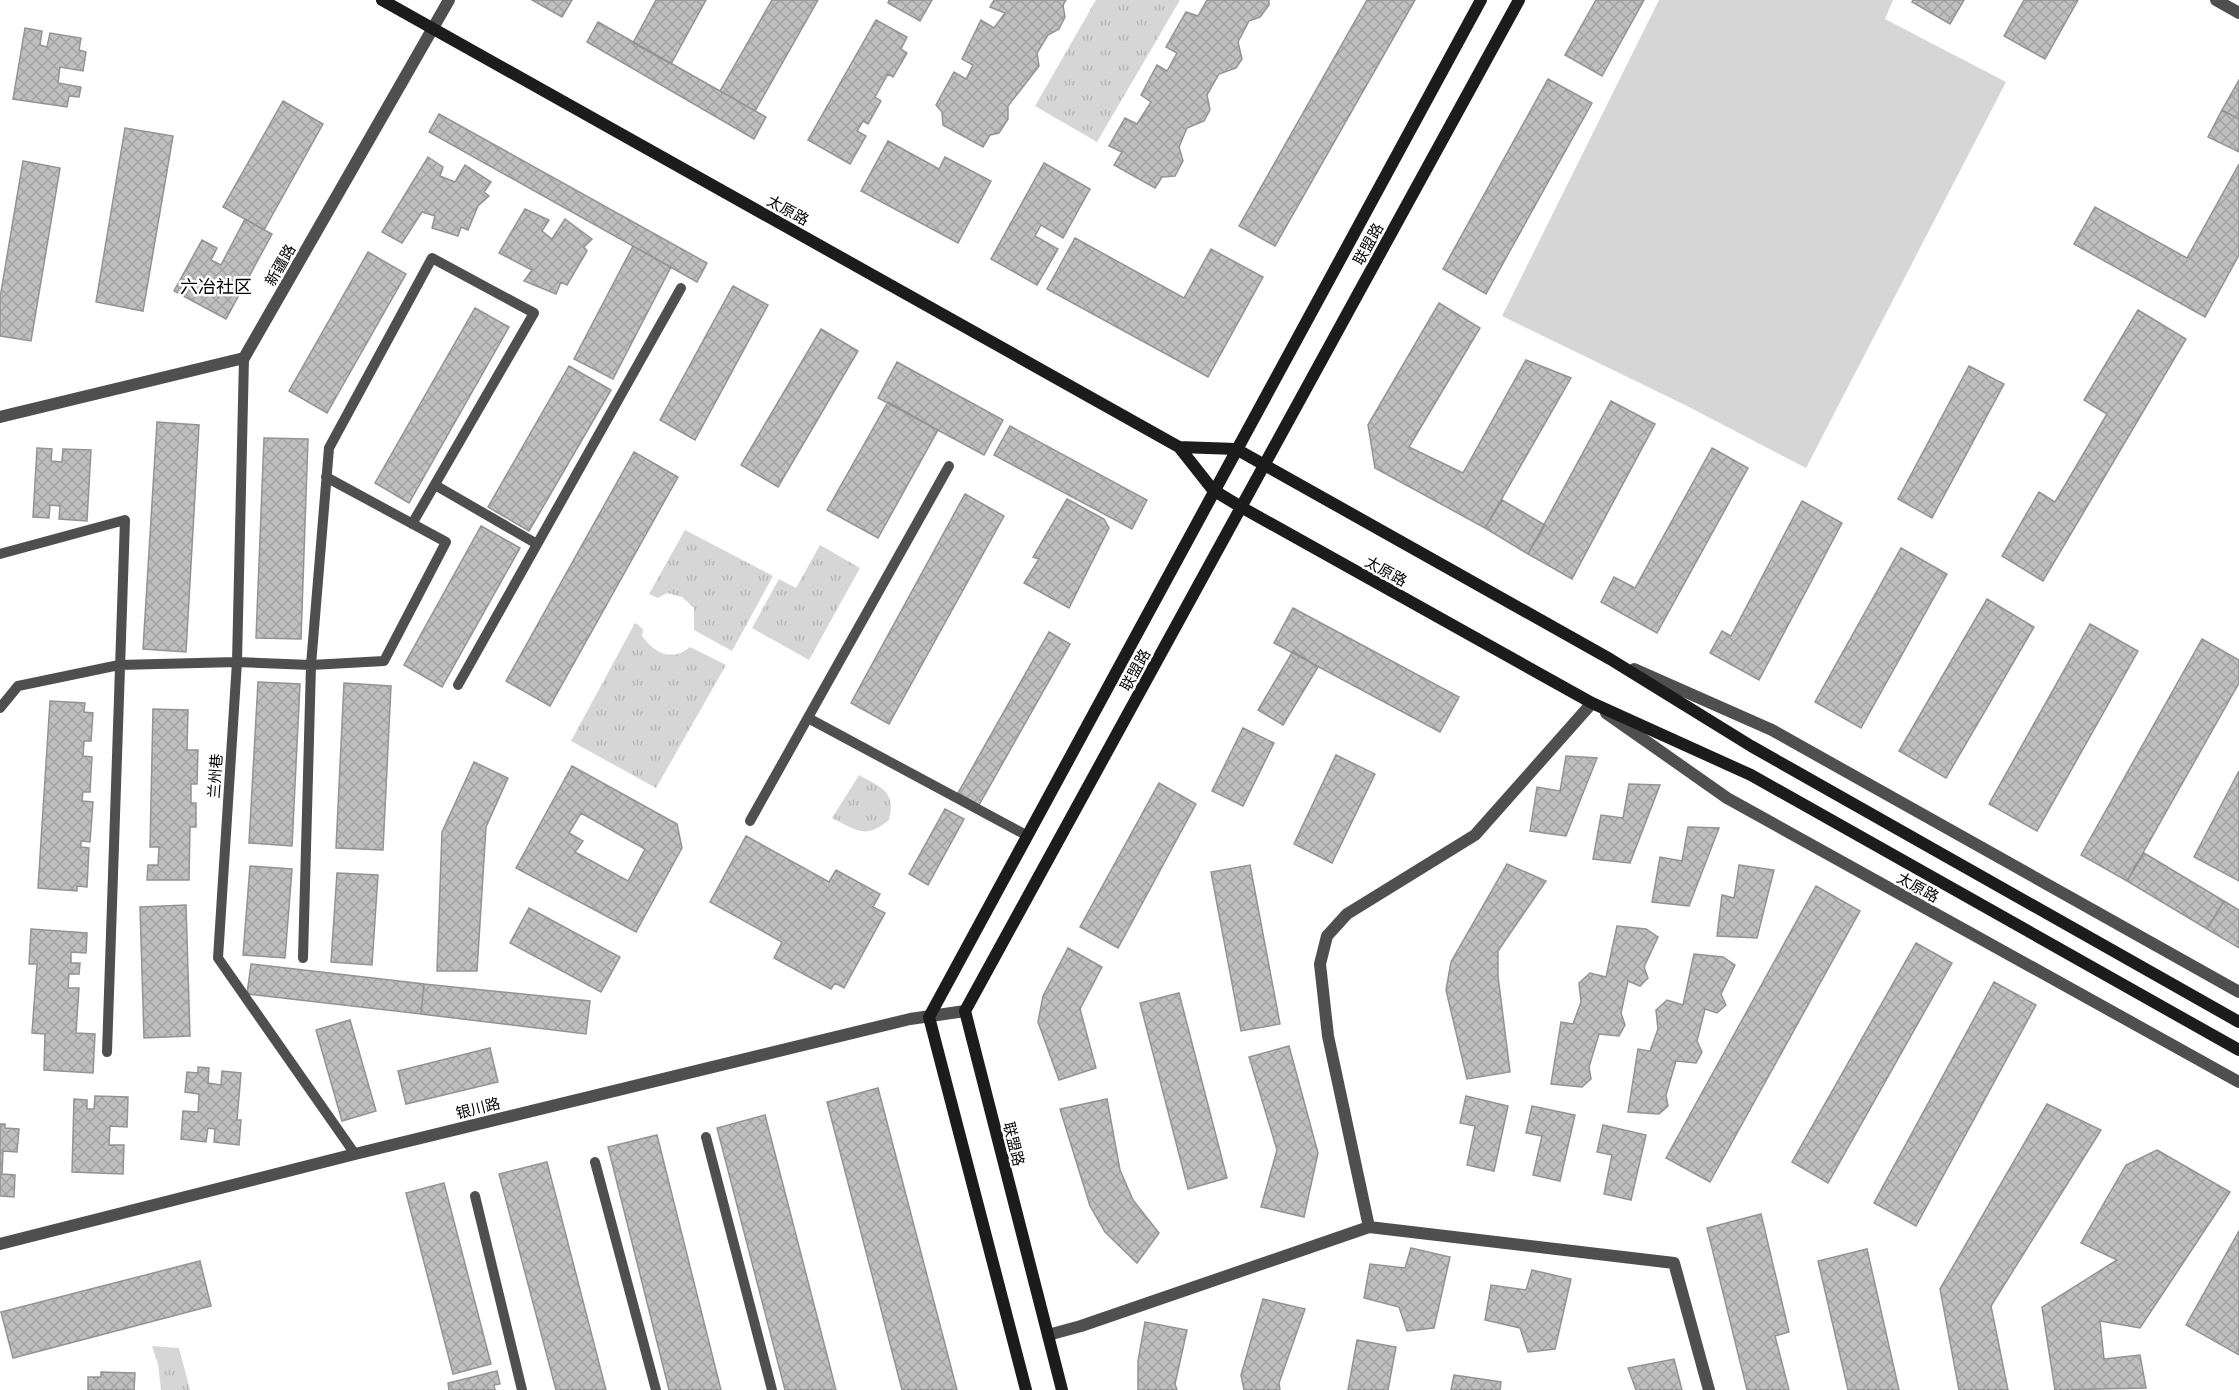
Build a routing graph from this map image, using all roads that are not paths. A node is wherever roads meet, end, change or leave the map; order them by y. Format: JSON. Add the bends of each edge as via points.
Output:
{"nodes":[{"id":1,"x":382,"y":0,"type":"edge"},
{"id":2,"x":449,"y":0,"type":"edge"},
{"id":3,"x":1481,"y":0,"type":"edge"},
{"id":4,"x":1519,"y":0,"type":"edge"},
{"id":5,"x":2216,"y":0,"type":"edge"},
{"id":6,"x":2239,"y":13,"type":"edge"},
{"id":7,"x":433,"y":29,"type":"junction"},
{"id":8,"x":681,"y":288,"type":"dead end"},
{"id":9,"x":244,"y":358,"type":"junction"},
{"id":10,"x":0,"y":417,"type":"edge"},
{"id":11,"x":1179,"y":447,"type":"junction"},
{"id":12,"x":1236,"y":450,"type":"junction"},
{"id":13,"x":1264,"y":465,"type":"junction"},
{"id":14,"x":949,"y":466,"type":"dead end"},
{"id":15,"x":326,"y":477,"type":"junction"},
{"id":16,"x":435,"y":485,"type":"junction"},
{"id":17,"x":1213,"y":490,"type":"junction"},
{"id":18,"x":1241,"y":507,"type":"junction"},
{"id":19,"x":412,"y":524,"type":"junction"},
{"id":20,"x":537,"y":544,"type":"junction"},
{"id":21,"x":0,"y":554,"type":"edge"},
{"id":22,"x":1610,"y":658,"type":"junction"},
{"id":23,"x":237,"y":662,"type":"junction"},
{"id":24,"x":118,"y":665,"type":"junction"},
{"id":25,"x":310,"y":665,"type":"junction"},
{"id":26,"x":458,"y":685,"type":"dead end"},
{"id":27,"x":1593,"y":703,"type":"junction"},
{"id":28,"x":0,"y":708,"type":"edge"},
{"id":29,"x":808,"y":718,"type":"junction"},
{"id":30,"x":750,"y":821,"type":"dead end"},
{"id":31,"x":1026,"y":835,"type":"junction"},
{"id":32,"x":303,"y":958,"type":"dead end"},
{"id":33,"x":2239,"y":992,"type":"edge"},
{"id":34,"x":964,"y":1011,"type":"junction"},
{"id":35,"x":929,"y":1017,"type":"junction"},
{"id":36,"x":2239,"y":1022,"type":"edge"},
{"id":37,"x":2239,"y":1050,"type":"edge"},
{"id":38,"x":107,"y":1052,"type":"dead end"},
{"id":39,"x":2239,"y":1082,"type":"edge"},
{"id":40,"x":706,"y":1137,"type":"dead end"},
{"id":41,"x":355,"y":1154,"type":"junction"},
{"id":42,"x":595,"y":1162,"type":"dead end"},
{"id":43,"x":475,"y":1197,"type":"dead end"},
{"id":44,"x":1369,"y":1227,"type":"junction"},
{"id":45,"x":0,"y":1244,"type":"edge"},
{"id":46,"x":1048,"y":1335,"type":"junction"},
{"id":47,"x":522,"y":1390,"type":"edge"},
{"id":48,"x":656,"y":1390,"type":"edge"},
{"id":49,"x":772,"y":1390,"type":"edge"},
{"id":50,"x":1026,"y":1390,"type":"edge"},
{"id":51,"x":1062,"y":1390,"type":"edge"},
{"id":52,"x":1709,"y":1390,"type":"edge"}],
"edges":[{"from":1,"to":7,"type":"main road","name":"太原路"},
{"from":2,"to":7,"type":"street","name":"新疆路"},
{"from":3,"to":12,"type":"main road","name":"联盟路"},
{"from":4,"to":13,"type":"main road","name":"联盟路"},
{"from":5,"to":6,"type":"street"},
{"from":7,"to":9,"type":"street","name":"新疆路"},
{"from":7,"to":11,"type":"main road","name":"太原路"},
{"from":8,"to":20,"type":"lane"},
{"from":9,"to":10,"type":"street"},
{"from":9,"to":23,"type":"lane","name":"兰州巷"},
{"from":11,"to":12,"type":"main road","name":"太原路"},
{"from":11,"to":17,"type":"main road","name":"太原路"},
{"from":12,"to":13,"type":"main road","name":"太原路"},
{"from":12,"to":17,"type":"main road","name":"联盟路"},
{"from":13,"to":18,"type":"main road","name":"联盟路"},
{"from":13,"to":22,"type":"main road","name":"太原路"},
{"from":14,"to":29,"type":"lane"},
{"from":15,"to":16,"type":"lane","via":[[329,448],[432,258],[534,314]]},
{"from":15,"to":19,"type":"lane"},
{"from":15,"to":25,"type":"lane"},
{"from":16,"to":19,"type":"lane"},
{"from":16,"to":20,"type":"lane"},
{"from":17,"to":18,"type":"main road","name":"太原路"},
{"from":17,"to":31,"type":"main road","name":"联盟路"},
{"from":18,"to":27,"type":"main road","name":"太原路"},
{"from":18,"to":34,"type":"main road","name":"联盟路"},
{"from":19,"to":25,"type":"lane","via":[[446,542],[384,661]]},
{"from":20,"to":26,"type":"lane"},
{"from":21,"to":24,"type":"lane","via":[[125,520]]},
{"from":22,"to":33,"type":"street","name":"太原路","via":[[1772,730]]},
{"from":22,"to":36,"type":"main road","name":"太原路","via":[[1750,746]]},
{"from":23,"to":24,"type":"lane"},
{"from":23,"to":25,"type":"lane"},
{"from":23,"to":41,"type":"lane","name":"兰州巷","via":[[218,958]]},
{"from":24,"to":28,"type":"lane","via":[[18,686]]},
{"from":24,"to":38,"type":"lane"},
{"from":25,"to":32,"type":"lane"},
{"from":27,"to":37,"type":"main road","name":"太原路","via":[[1751,775]]},
{"from":27,"to":39,"type":"street","name":"太原路","via":[[1726,798]]},
{"from":27,"to":44,"type":"street","via":[[1475,835],[1347,914],[1327,936],[1320,964],[1328,1036]]},
{"from":29,"to":30,"type":"lane"},
{"from":29,"to":31,"type":"lane"},
{"from":31,"to":35,"type":"main road","name":"联盟路"},
{"from":34,"to":35,"type":"street","name":"银川路"},
{"from":34,"to":46,"type":"main road","name":"联盟路"},
{"from":35,"to":41,"type":"street","name":"银川路"},
{"from":35,"to":50,"type":"main road"},
{"from":40,"to":49,"type":"lane"},
{"from":41,"to":45,"type":"street","name":"银川路"},
{"from":42,"to":48,"type":"lane"},
{"from":43,"to":47,"type":"lane"},
{"from":44,"to":46,"type":"street"},
{"from":44,"to":52,"type":"street","via":[[1674,1263]]},
{"from":46,"to":51,"type":"main road","name":"联盟路"}]}
